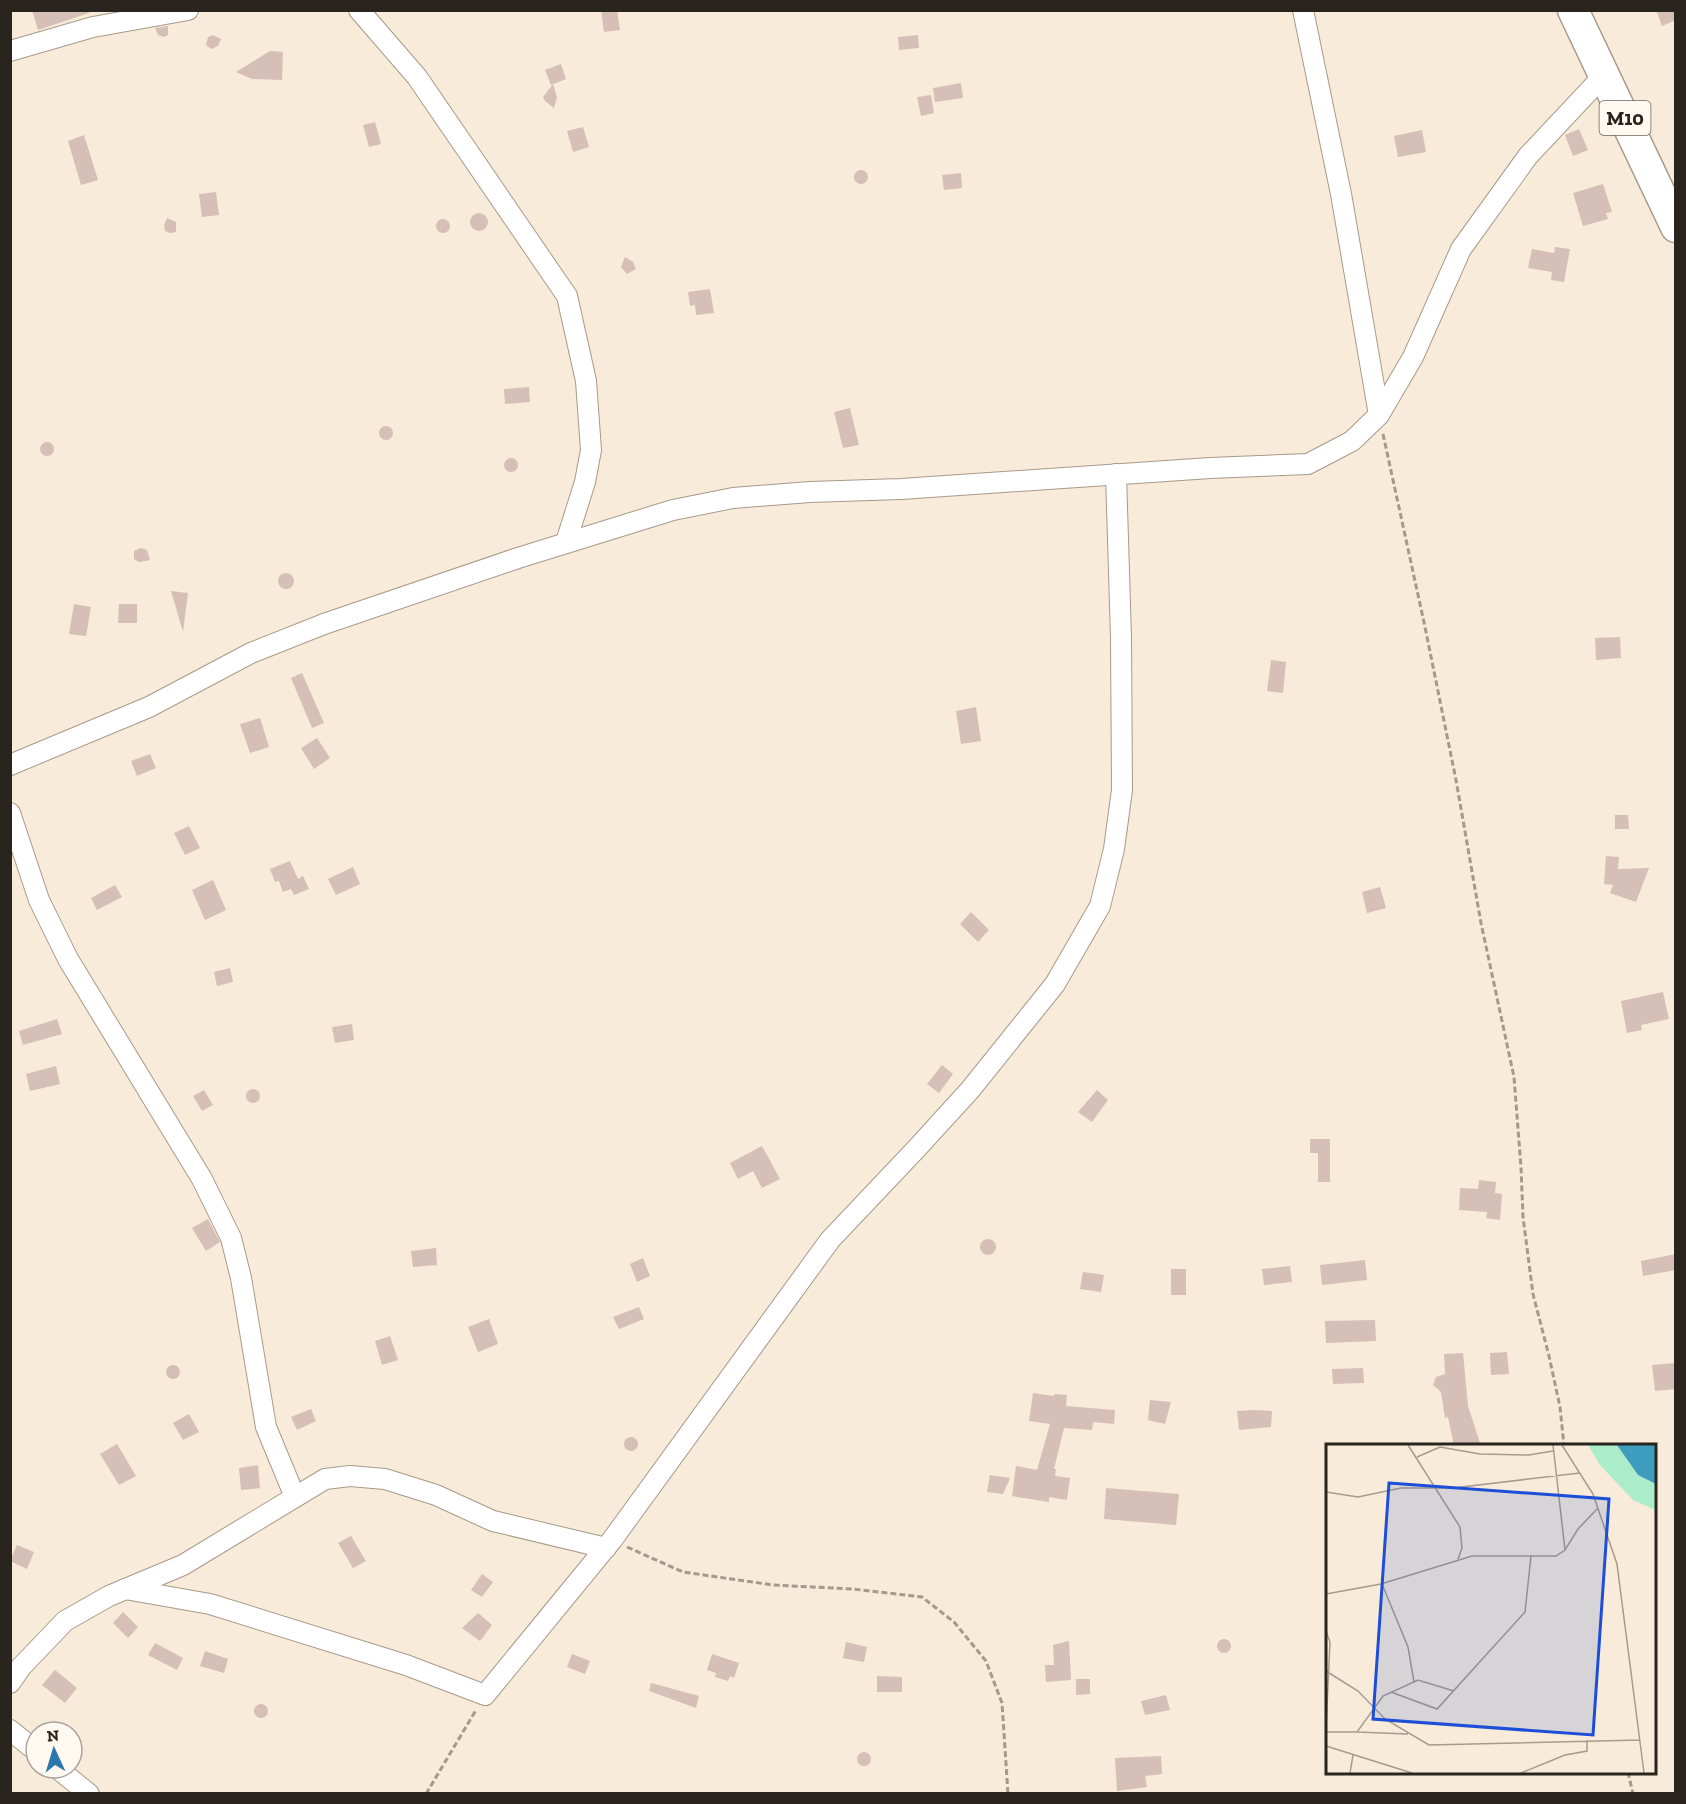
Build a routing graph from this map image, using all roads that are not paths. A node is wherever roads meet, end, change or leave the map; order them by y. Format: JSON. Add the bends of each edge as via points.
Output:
{"nodes":[{"id":1,"x":188,"y":10,"type":"edge"},
{"id":2,"x":359,"y":10,"type":"edge"},
{"id":3,"x":1303,"y":10,"type":"edge"},
{"id":4,"x":1573,"y":10,"type":"edge"},
{"id":5,"x":10,"y":51,"type":"edge"},
{"id":6,"x":1605,"y":74,"type":"junction"},
{"id":7,"x":1676,"y":227,"type":"edge"},
{"id":8,"x":1379,"y":415,"type":"junction"},
{"id":9,"x":1116,"y":474,"type":"junction"},
{"id":10,"x":566,"y":542,"type":"junction"},
{"id":11,"x":10,"y":765,"type":"edge"},
{"id":12,"x":10,"y":813,"type":"edge"},
{"id":13,"x":295,"y":1497,"type":"junction"},
{"id":14,"x":609,"y":1544,"type":"junction"},
{"id":15,"x":125,"y":1589,"type":"junction"},
{"id":16,"x":10,"y":1683,"type":"edge"},
{"id":17,"x":10,"y":1730,"type":"edge"},
{"id":18,"x":24,"y":1741,"type":"edge"},
{"id":19,"x":72,"y":1780,"type":"edge"},
{"id":20,"x":89,"y":1794,"type":"edge"}],
"edges":[{"from":1,"to":5,"type":"street","via":[[93,27]]},
{"from":2,"to":10,"type":"street","via":[[417,77],[567,296],[586,381],[591,450]]},
{"from":3,"to":8,"type":"street","via":[[1341,194]]},
{"from":4,"to":6,"type":"main road","number":"M10"},
{"from":6,"to":7,"type":"main road","number":"M10"},
{"from":6,"to":8,"type":"street","via":[[1528,156],[1461,249],[1413,357]]},
{"from":8,"to":9,"type":"street","via":[[1352,441],[1308,464]]},
{"from":9,"to":10,"type":"street","via":[[733,498],[673,510]]},
{"from":9,"to":14,"type":"street","via":[[1122,790],[1114,849],[1100,906],[1055,984],[970,1090],[830,1240]]},
{"from":10,"to":11,"type":"street","via":[[324,624],[251,653],[149,707]]},
{"from":12,"to":13,"type":"street","via":[[39,900],[68,959],[202,1179],[231,1238],[266,1426]]},
{"from":13,"to":14,"type":"street","via":[[324,1479],[385,1479],[436,1495],[493,1521]]},
{"from":13,"to":15,"type":"street","via":[[183,1565]]},
{"from":14,"to":15,"type":"street","via":[[485,1695],[406,1665],[210,1604]]},
{"from":15,"to":16,"type":"street","via":[[65,1621]]},
{"from":17,"to":18,"type":"street"},
{"from":19,"to":20,"type":"street"}]}
